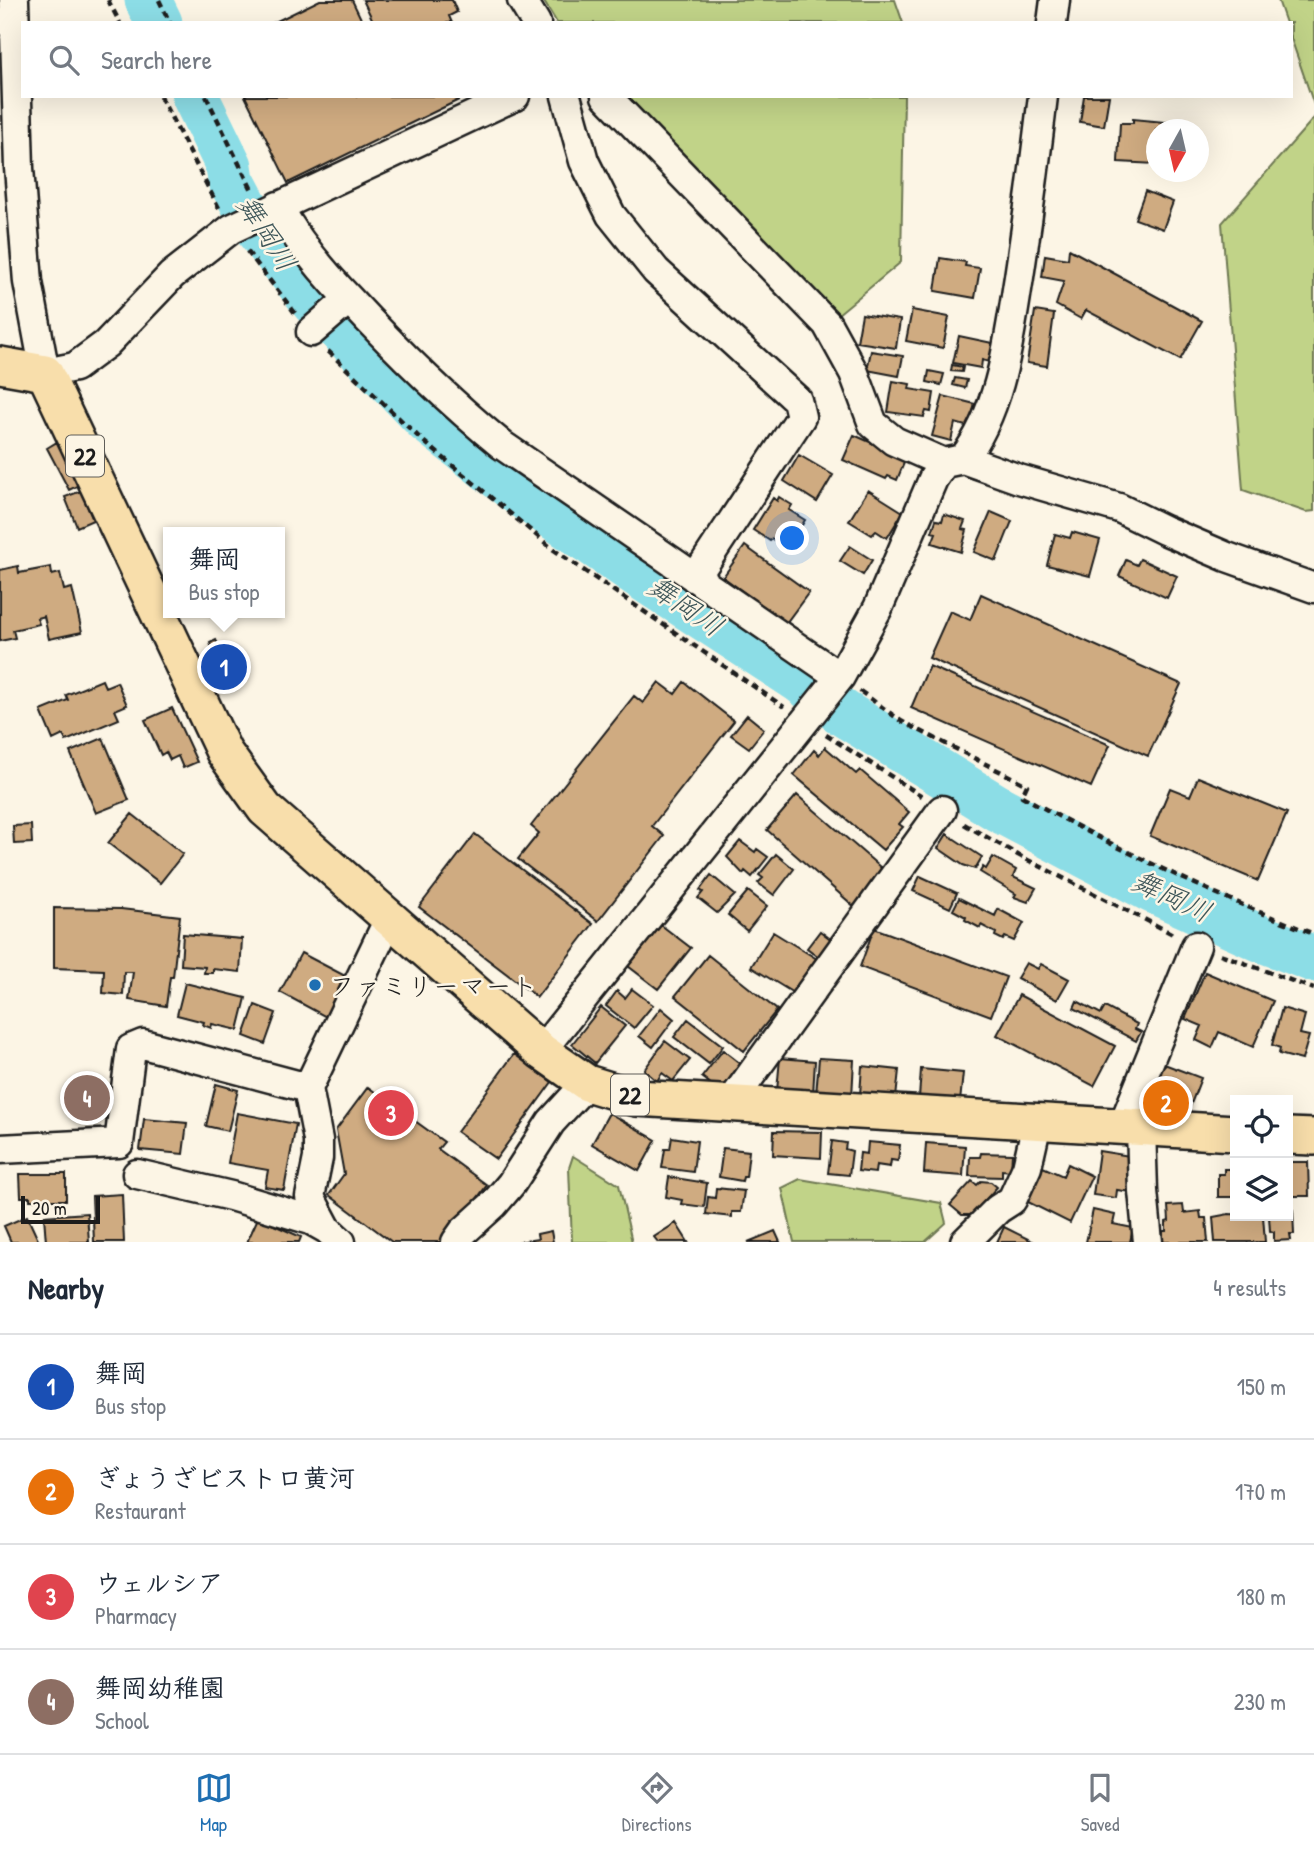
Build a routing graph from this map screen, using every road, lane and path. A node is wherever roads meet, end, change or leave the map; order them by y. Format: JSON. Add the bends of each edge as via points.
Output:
{"nodes":[{"id":1,"x":108,"y":0,"type":"edge"},
{"id":2,"x":159,"y":0,"type":"edge"},
{"id":3,"x":522,"y":0,"type":"edge"},
{"id":4,"x":1055,"y":0,"type":"edge"},
{"id":5,"x":10,"y":17,"type":"edge"},
{"id":6,"x":119,"y":21,"type":"edge"},
{"id":7,"x":169,"y":21,"type":"edge"},
{"id":8,"x":535,"y":21,"type":"edge"},
{"id":9,"x":1052,"y":21,"type":"edge"},
{"id":10,"x":161,"y":98,"type":"edge"},
{"id":11,"x":207,"y":98,"type":"edge"},
{"id":12,"x":510,"y":98,"type":"edge"},
{"id":13,"x":567,"y":98,"type":"edge"},
{"id":14,"x":609,"y":98,"type":"edge"},
{"id":15,"x":1043,"y":98,"type":"edge"},
{"id":16,"x":270,"y":210,"type":"junction"},
{"id":17,"x":226,"y":219,"type":"junction"},
{"id":18,"x":342,"y":304,"type":"junction"},
{"id":19,"x":312,"y":331,"type":"junction"},
{"id":20,"x":0,"y":365,"type":"edge"},
{"id":21,"x":45,"y":373,"type":"junction"},
{"id":22,"x":954,"y":461,"type":"junction"},
{"id":23,"x":695,"y":578,"type":"junction"},
{"id":24,"x":1314,"y":588,"type":"edge"},
{"id":25,"x":837,"y":680,"type":"junction"},
{"id":26,"x":809,"y":716,"type":"junction"},
{"id":27,"x":942,"y":810,"type":"junction"},
{"id":28,"x":389,"y":919,"type":"junction"},
{"id":29,"x":1314,"y":934,"type":"edge"},
{"id":30,"x":1196,"y":946,"type":"junction"},
{"id":31,"x":1314,"y":989,"type":"edge"},
{"id":32,"x":541,"y":1051,"type":"junction"},
{"id":33,"x":587,"y":1083,"type":"junction"},
{"id":34,"x":308,"y":1088,"type":"junction"},
{"id":35,"x":730,"y":1104,"type":"junction"},
{"id":36,"x":1037,"y":1123,"type":"junction"},
{"id":37,"x":1132,"y":1128,"type":"junction"},
{"id":38,"x":1230,"y":1133,"type":"edge"},
{"id":39,"x":1293,"y":1136,"type":"edge"},
{"id":40,"x":1314,"y":1137,"type":"edge"},
{"id":41,"x":0,"y":1149,"type":"edge"},
{"id":42,"x":137,"y":1174,"type":"dead end"},
{"id":43,"x":334,"y":1235,"type":"edge"},
{"id":44,"x":468,"y":1236,"type":"edge"},
{"id":45,"x":965,"y":1242,"type":"edge"},
{"id":46,"x":1148,"y":1242,"type":"edge"}],
"edges":[{"from":1,"to":6,"type":"path"},
{"from":2,"to":7,"type":"path"},
{"from":3,"to":8,"type":"street"},
{"from":4,"to":9,"type":"street"},
{"from":5,"to":21,"type":"street","via":[[28,282]]},
{"from":10,"to":17,"type":"path"},
{"from":11,"to":16,"type":"path"},
{"from":12,"to":16,"type":"street"},
{"from":13,"to":23,"type":"street","via":[[584,161],[611,215],[656,271],[797,400],[801,417]]},
{"from":14,"to":22,"type":"street","via":[[827,324],[873,424],[894,441]]},
{"from":15,"to":22,"type":"street","via":[[1008,342],[990,411],[975,444]]},
{"from":16,"to":17,"type":"street"},
{"from":16,"to":18,"type":"street","via":[[288,225]]},
{"from":17,"to":19,"type":"path","via":[[261,271]]},
{"from":17,"to":21,"type":"street","via":[[106,344],[75,368]]},
{"from":18,"to":19,"type":"street"},
{"from":18,"to":23,"type":"street","via":[[385,337],[502,445]]},
{"from":19,"to":26,"type":"path","via":[[422,440],[554,550]]},
{"from":20,"to":21,"type":"main road"},
{"from":21,"to":28,"type":"main road","number":"22","via":[[224,751],[265,808]]},
{"from":22,"to":24,"type":"street","via":[[1119,508],[1227,557]]},
{"from":22,"to":25,"type":"street","via":[[933,479],[878,608]]},
{"from":23,"to":25,"type":"street"},
{"from":25,"to":26,"type":"street"},
{"from":25,"to":29,"type":"path","via":[[901,721],[1027,785],[1022,796],[1084,831]]},
{"from":26,"to":27,"type":"path"},
{"from":26,"to":32,"type":"street"},
{"from":27,"to":30,"type":"path","via":[[1017,855]]},
{"from":27,"to":35,"type":"street"},
{"from":28,"to":32,"type":"main road","number":"22"},
{"from":28,"to":34,"type":"street"},
{"from":30,"to":31,"type":"path"},
{"from":30,"to":37,"type":"street"},
{"from":32,"to":33,"type":"main road","number":"22"},
{"from":33,"to":35,"type":"main road","number":"22","via":[[636,1098]]},
{"from":33,"to":44,"type":"street","via":[[551,1122],[511,1184]]},
{"from":34,"to":41,"type":"street","via":[[143,1044],[131,1049],[120,1143]]},
{"from":34,"to":43,"type":"street","via":[[318,1140],[310,1197]]},
{"from":35,"to":36,"type":"main road","number":"22"},
{"from":36,"to":37,"type":"main road","number":"22"},
{"from":36,"to":45,"type":"street","via":[[1027,1167],[1012,1200]]},
{"from":37,"to":38,"type":"main road","number":"22"},
{"from":37,"to":46,"type":"street"},
{"from":39,"to":40,"type":"main road"},
{"from":42,"to":43,"type":"street","via":[[311,1220]]}]}
